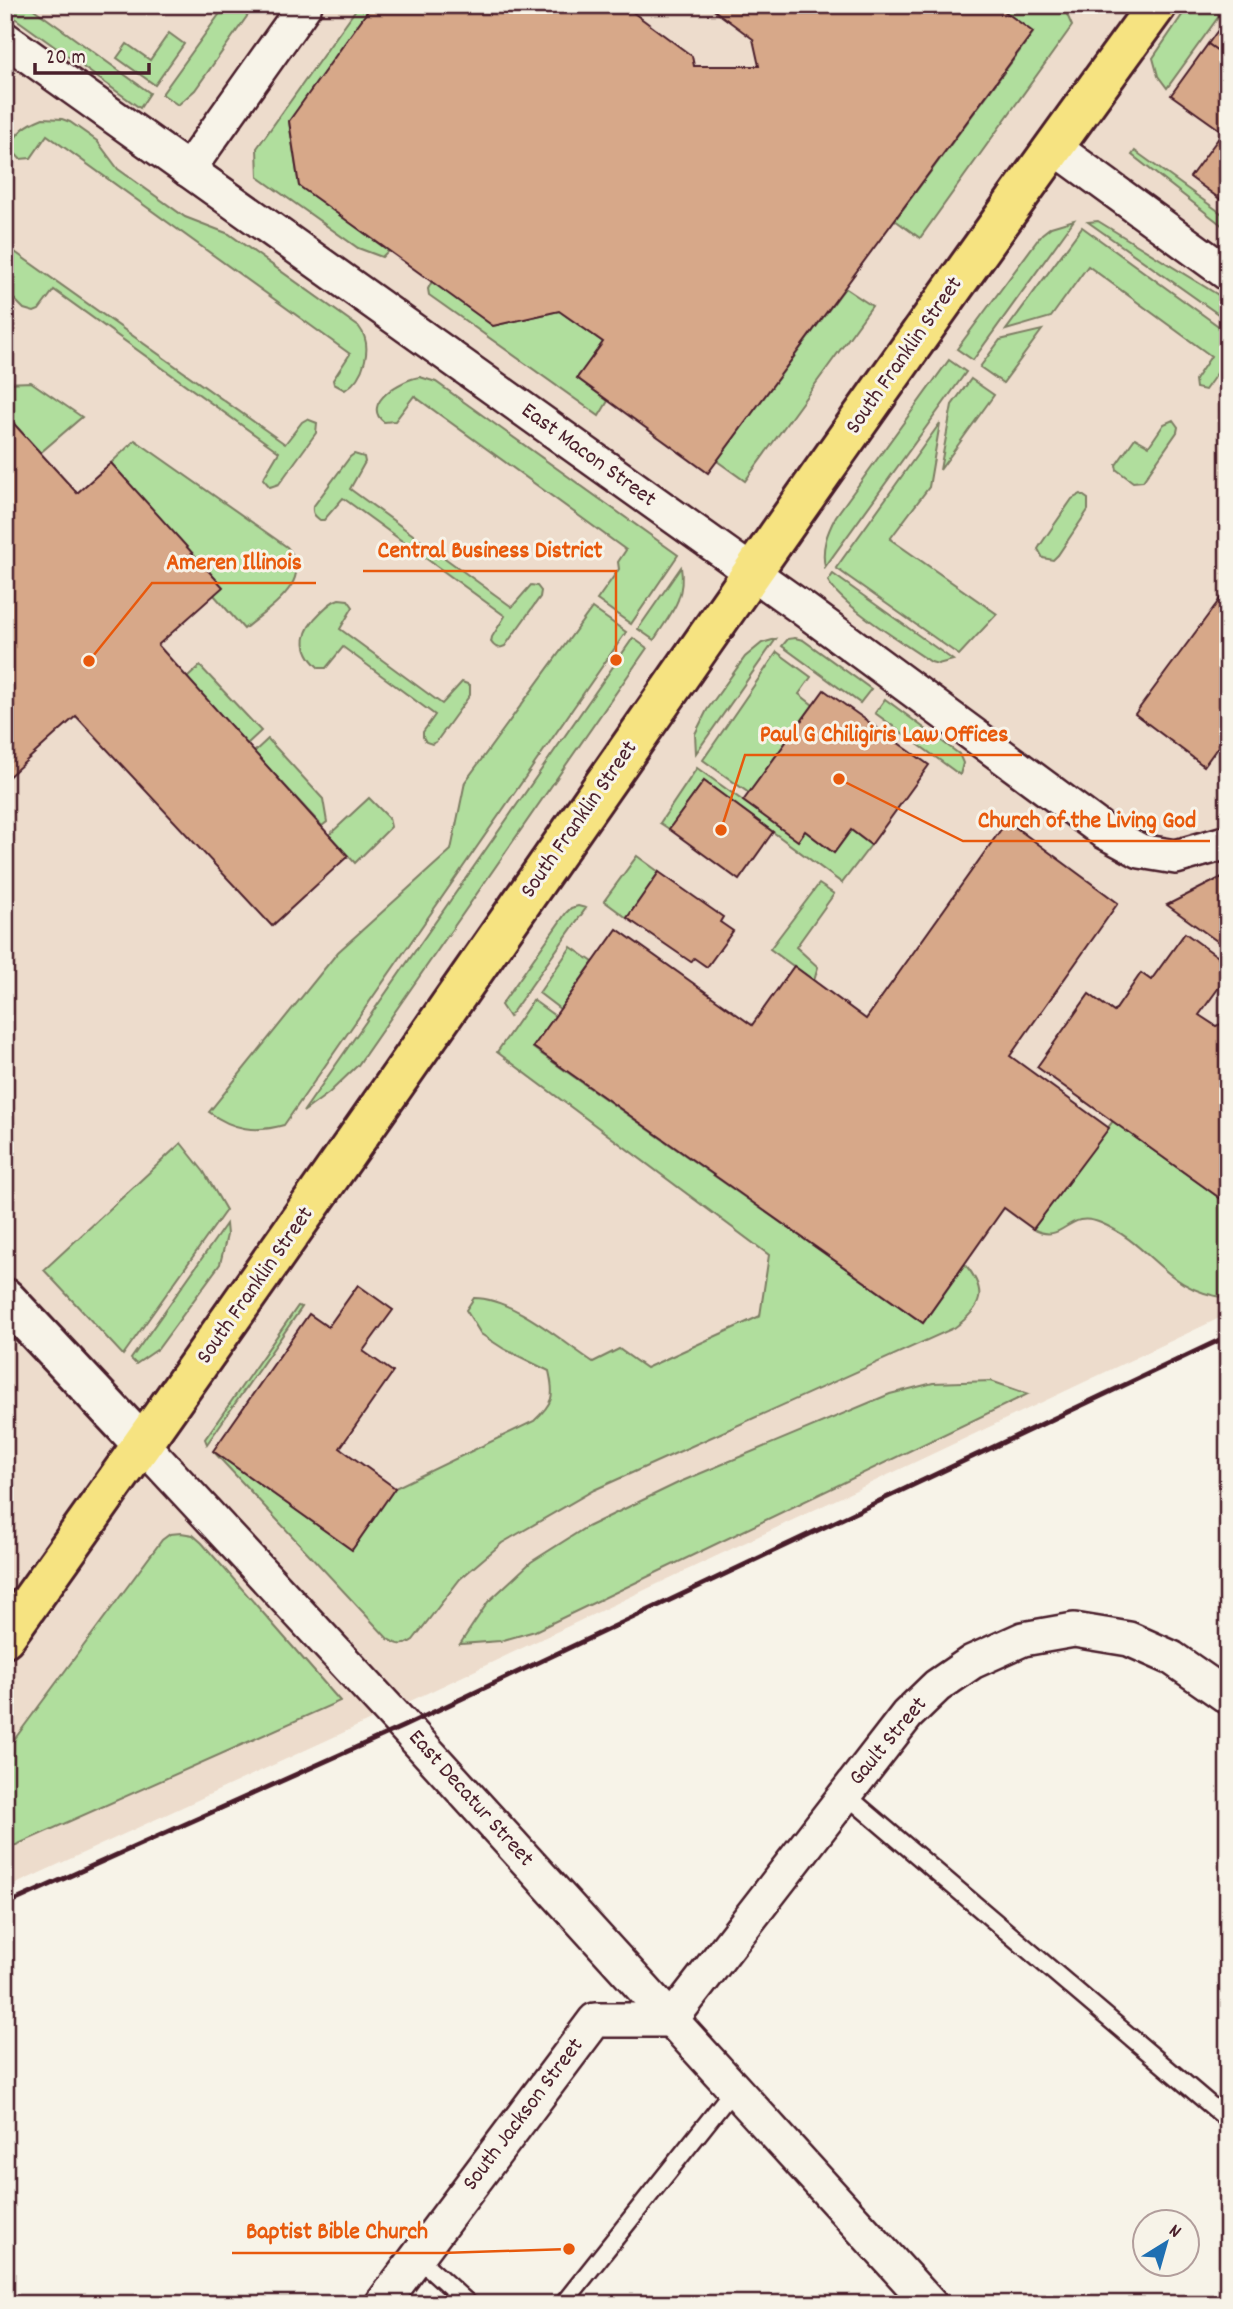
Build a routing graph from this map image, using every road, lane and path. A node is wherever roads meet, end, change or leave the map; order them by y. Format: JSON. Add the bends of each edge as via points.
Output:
{"nodes":[{"id":1,"x":305,"y":5,"type":"edge"},
{"id":2,"x":1157,"y":5,"type":"edge"},
{"id":3,"x":5,"y":38,"type":"edge"},
{"id":4,"x":1054,"y":147,"type":"junction"},
{"id":5,"x":188,"y":170,"type":"junction"},
{"id":6,"x":1228,"y":274,"type":"edge"},
{"id":7,"x":751,"y":573,"type":"junction"},
{"id":8,"x":1228,"y":842,"type":"edge"},
{"id":9,"x":5,"y":1298,"type":"edge"},
{"id":10,"x":143,"y":1445,"type":"junction"},
{"id":11,"x":5,"y":1637,"type":"edge"},
{"id":12,"x":1228,"y":1697,"type":"edge"},
{"id":13,"x":845,"y":1794,"type":"junction"},
{"id":14,"x":671,"y":2020,"type":"junction"},
{"id":15,"x":734,"y":2089,"type":"junction"},
{"id":16,"x":1228,"y":2120,"type":"edge"},
{"id":17,"x":417,"y":2257,"type":"junction"},
{"id":18,"x":382,"y":2304,"type":"edge"},
{"id":19,"x":469,"y":2304,"type":"edge"},
{"id":20,"x":563,"y":2304,"type":"edge"},
{"id":21,"x":930,"y":2304,"type":"edge"}],
"edges":[{"from":1,"to":5,"type":"street"},
{"from":2,"to":4,"type":"main road","name":"South Franklin Street"},
{"from":3,"to":5,"type":"street","name":"East Macon Street"},
{"from":4,"to":6,"type":"street"},
{"from":4,"to":7,"type":"main road","name":"South Franklin Street"},
{"from":5,"to":7,"type":"street","name":"East Macon Street"},
{"from":7,"to":8,"type":"street","name":"East Macon Street","via":[[1105,832],[1140,851],[1176,857]]},
{"from":7,"to":10,"type":"main road","name":"South Franklin Street"},
{"from":9,"to":10,"type":"street","name":"East Decatur Street"},
{"from":10,"to":11,"type":"main road","name":"South Franklin Street"},
{"from":10,"to":14,"type":"street","name":"East Decatur Street"},
{"from":12,"to":13,"type":"street","name":"Gault Street","via":[[1172,1658],[1129,1639],[1074,1630],[1023,1639],[972,1662],[937,1686],[907,1715]]},
{"from":13,"to":14,"type":"street","name":"Gault Street"},
{"from":13,"to":16,"type":"lane"},
{"from":14,"to":15,"type":"street","name":"East Decatur Street"},
{"from":14,"to":17,"type":"street","name":"South Jackson Street","via":[[595,2020]]},
{"from":15,"to":20,"type":"lane"},
{"from":15,"to":21,"type":"street","name":"East Decatur Street"},
{"from":17,"to":18,"type":"street","name":"South Jackson Street"},
{"from":17,"to":19,"type":"lane"}]}
